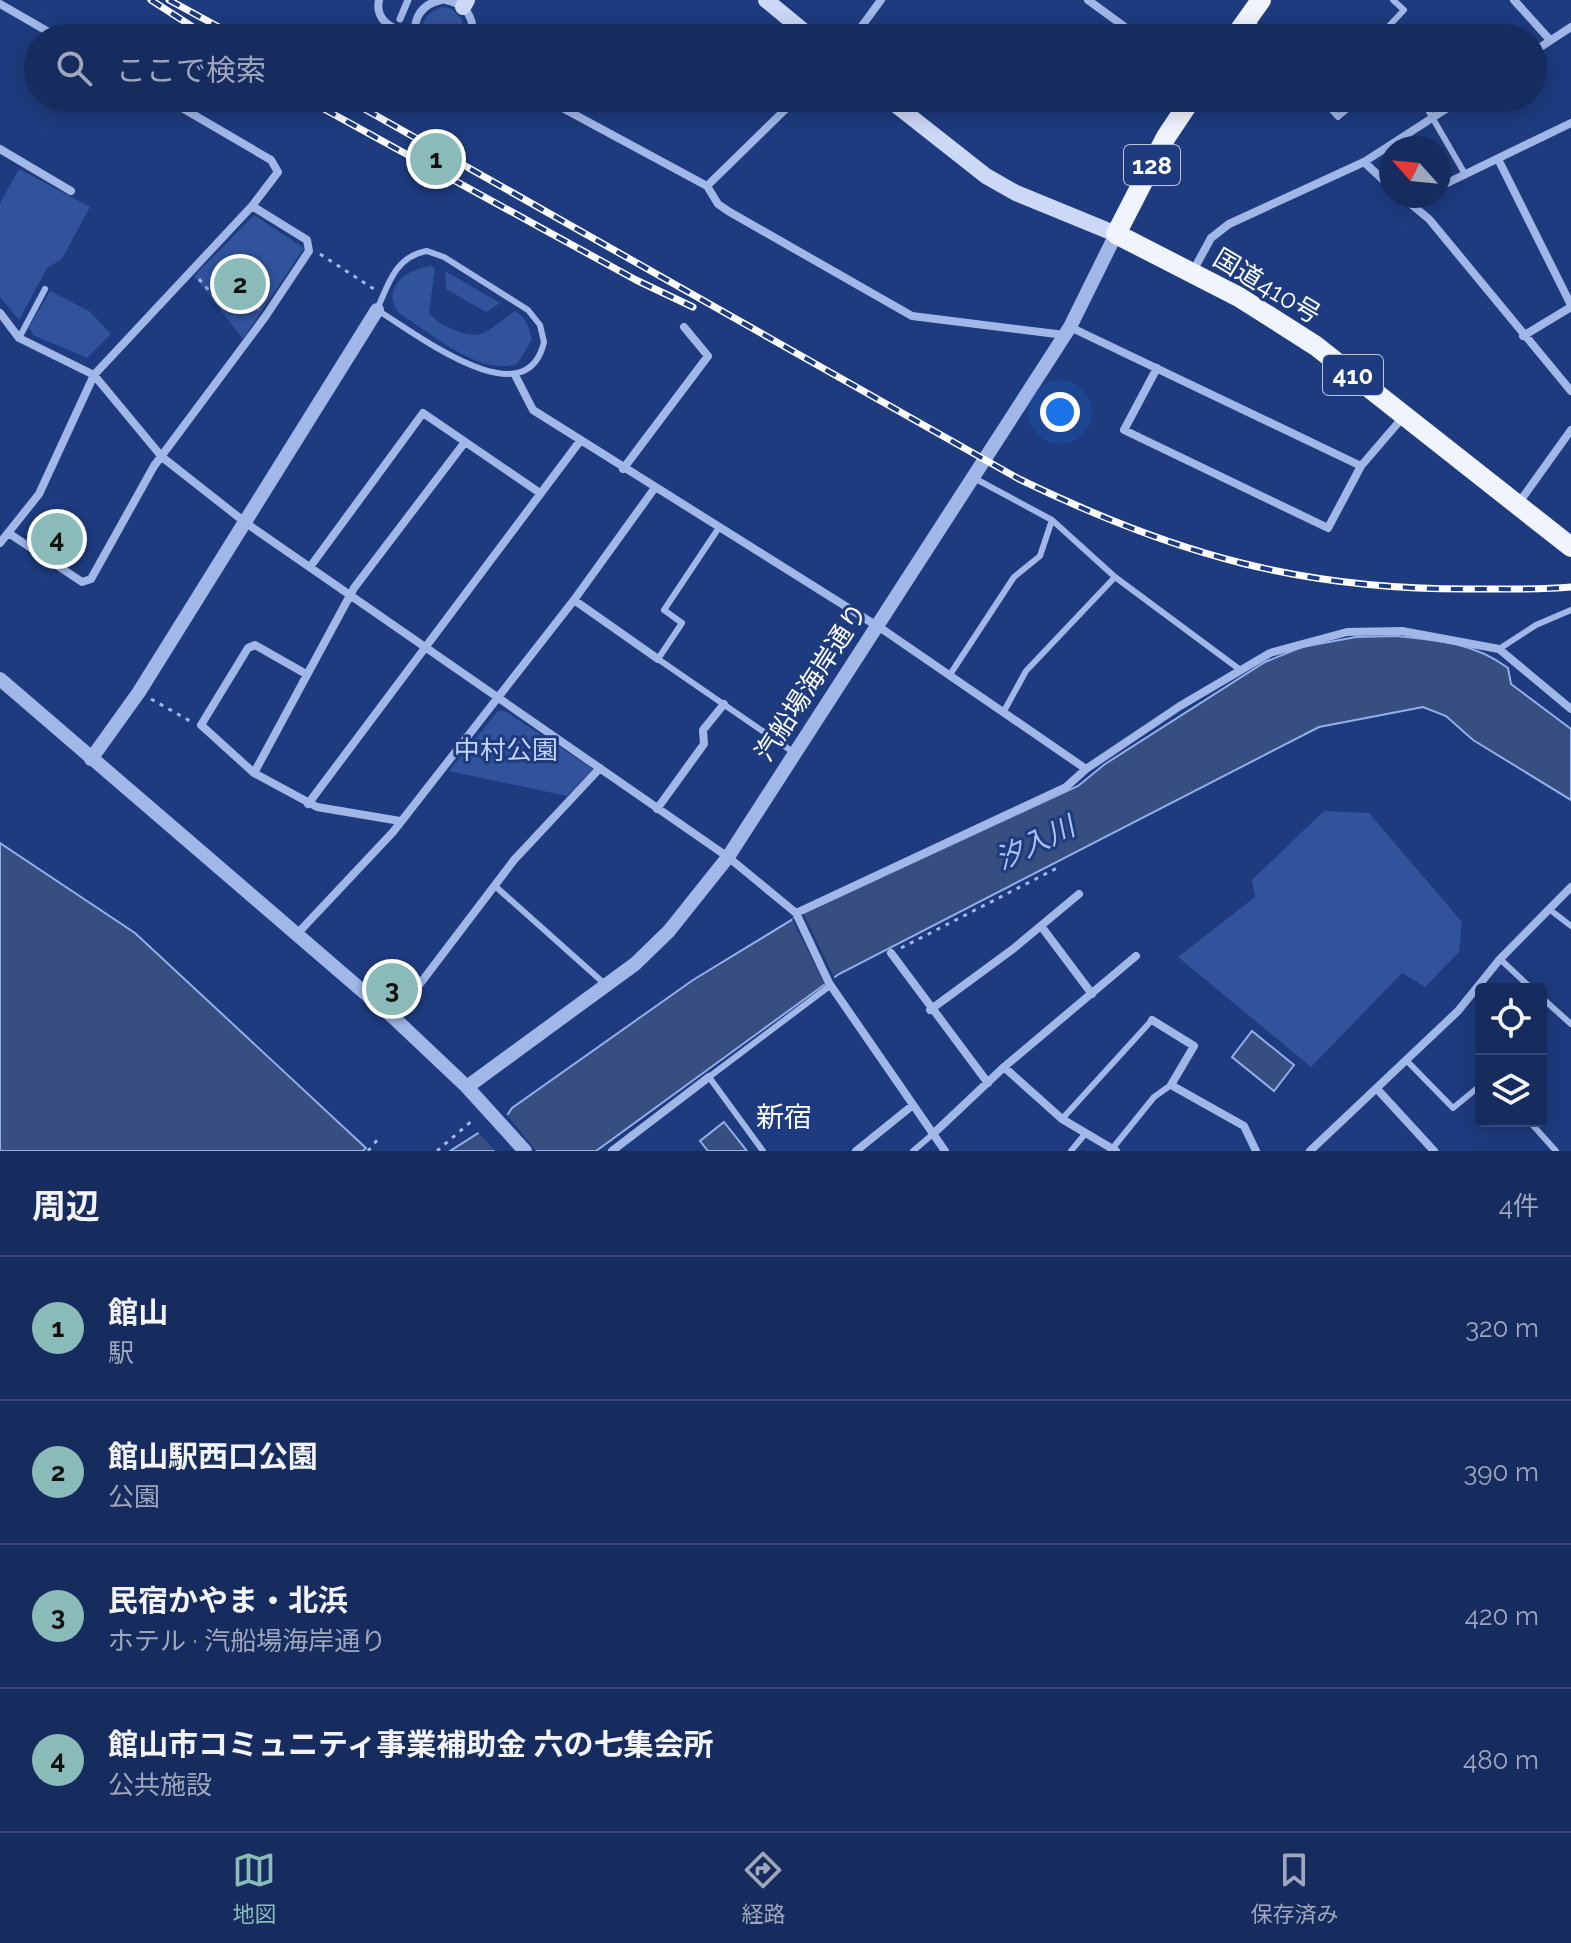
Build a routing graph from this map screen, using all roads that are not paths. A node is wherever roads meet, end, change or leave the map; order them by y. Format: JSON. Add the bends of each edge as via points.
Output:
{"nodes":[{"id":1,"x":379,"y":0,"type":"edge"},
{"id":2,"x":408,"y":0,"type":"edge"},
{"id":3,"x":444,"y":0,"type":"edge"},
{"id":4,"x":766,"y":0,"type":"edge"},
{"id":5,"x":881,"y":0,"type":"edge"},
{"id":6,"x":1088,"y":0,"type":"edge"},
{"id":7,"x":1261,"y":0,"type":"edge"},
{"id":8,"x":1393,"y":0,"type":"edge"},
{"id":9,"x":1514,"y":0,"type":"edge"},
{"id":10,"x":465,"y":3,"type":"edge"},
{"id":11,"x":0,"y":4,"type":"edge"},
{"id":12,"x":400,"y":19,"type":"dead end"},
{"id":13,"x":1248,"y":19,"type":"junction"},
{"id":14,"x":35,"y":24,"type":"edge"},
{"id":15,"x":385,"y":24,"type":"edge"},
{"id":16,"x":417,"y":24,"type":"edge"},
{"id":17,"x":472,"y":24,"type":"edge"},
{"id":18,"x":795,"y":24,"type":"edge"},
{"id":19,"x":863,"y":24,"type":"edge"},
{"id":20,"x":1121,"y":24,"type":"edge"},
{"id":21,"x":1244,"y":24,"type":"edge"},
{"id":22,"x":1253,"y":24,"type":"edge"},
{"id":23,"x":1391,"y":24,"type":"edge"},
{"id":24,"x":1536,"y":24,"type":"edge"},
{"id":25,"x":1571,"y":27,"type":"edge"},
{"id":26,"x":1547,"y":37,"type":"edge"},
{"id":27,"x":1550,"y":40,"type":"junction"},
{"id":28,"x":1547,"y":42,"type":"edge"},
{"id":29,"x":189,"y":112,"type":"edge"},
{"id":30,"x":570,"y":112,"type":"edge"},
{"id":31,"x":783,"y":112,"type":"edge"},
{"id":32,"x":905,"y":112,"type":"edge"},
{"id":33,"x":1183,"y":112,"type":"edge"},
{"id":34,"x":1430,"y":112,"type":"edge"},
{"id":35,"x":1441,"y":112,"type":"edge"},
{"id":36,"x":1433,"y":117,"type":"junction"},
{"id":37,"x":1571,"y":123,"type":"edge"},
{"id":38,"x":0,"y":149,"type":"edge"},
{"id":39,"x":1498,"y":159,"type":"junction"},
{"id":40,"x":1364,"y":162,"type":"junction"},
{"id":41,"x":1465,"y":174,"type":"junction"},
{"id":42,"x":1379,"y":176,"type":"edge"},
{"id":43,"x":1451,"y":181,"type":"edge"},
{"id":44,"x":707,"y":186,"type":"junction"},
{"id":45,"x":71,"y":191,"type":"dead end"},
{"id":46,"x":252,"y":206,"type":"junction"},
{"id":47,"x":1416,"y":208,"type":"edge"},
{"id":48,"x":1116,"y":234,"type":"junction"},
{"id":49,"x":1192,"y":272,"type":"junction"},
{"id":50,"x":45,"y":289,"type":"dead end"},
{"id":51,"x":380,"y":302,"type":"junction"},
{"id":52,"x":1571,"y":306,"type":"edge"},
{"id":53,"x":0,"y":313,"type":"edge"},
{"id":54,"x":684,"y":327,"type":"dead end"},
{"id":55,"x":1067,"y":331,"type":"junction"},
{"id":56,"x":1523,"y":336,"type":"junction"},
{"id":57,"x":19,"y":338,"type":"junction"},
{"id":58,"x":1157,"y":368,"type":"junction"},
{"id":59,"x":94,"y":375,"type":"junction"},
{"id":60,"x":515,"y":375,"type":"junction"},
{"id":61,"x":1571,"y":391,"type":"edge"},
{"id":62,"x":1404,"y":415,"type":"junction"},
{"id":63,"x":1571,"y":430,"type":"edge"},
{"id":64,"x":580,"y":441,"type":"junction"},
{"id":65,"x":465,"y":442,"type":"junction"},
{"id":66,"x":162,"y":457,"type":"junction"},
{"id":67,"x":1361,"y":466,"type":"junction"},
{"id":68,"x":623,"y":469,"type":"junction"},
{"id":69,"x":973,"y":477,"type":"junction"},
{"id":70,"x":654,"y":489,"type":"junction"},
{"id":71,"x":540,"y":493,"type":"junction"},
{"id":72,"x":1517,"y":504,"type":"junction"},
{"id":73,"x":1052,"y":520,"type":"junction"},
{"id":74,"x":246,"y":523,"type":"junction"},
{"id":75,"x":718,"y":529,"type":"junction"},
{"id":76,"x":10,"y":534,"type":"junction"},
{"id":77,"x":0,"y":543,"type":"edge"},
{"id":78,"x":1571,"y":547,"type":"edge"},
{"id":79,"x":310,"y":567,"type":"junction"},
{"id":80,"x":1115,"y":577,"type":"junction"},
{"id":81,"x":350,"y":596,"type":"junction"},
{"id":82,"x":574,"y":600,"type":"junction"},
{"id":83,"x":1571,"y":610,"type":"edge"},
{"id":84,"x":874,"y":627,"type":"junction"},
{"id":85,"x":424,"y":648,"type":"junction"},
{"id":86,"x":1499,"y":649,"type":"junction"},
{"id":87,"x":658,"y":659,"type":"junction"},
{"id":88,"x":1239,"y":669,"type":"junction"},
{"id":89,"x":306,"y":674,"type":"junction"},
{"id":90,"x":949,"y":676,"type":"junction"},
{"id":91,"x":0,"y":679,"type":"edge"},
{"id":92,"x":498,"y":698,"type":"junction"},
{"id":93,"x":724,"y":704,"type":"junction"},
{"id":94,"x":1571,"y":709,"type":"edge"},
{"id":95,"x":1003,"y":713,"type":"junction"},
{"id":96,"x":794,"y":753,"type":"junction"},
{"id":97,"x":91,"y":759,"type":"junction"},
{"id":98,"x":600,"y":768,"type":"junction"},
{"id":99,"x":1086,"y":769,"type":"junction"},
{"id":100,"x":254,"y":773,"type":"junction"},
{"id":101,"x":308,"y":804,"type":"junction"},
{"id":102,"x":657,"y":809,"type":"junction"},
{"id":103,"x":400,"y":821,"type":"junction"},
{"id":104,"x":728,"y":857,"type":"junction"},
{"id":105,"x":495,"y":886,"type":"junction"},
{"id":106,"x":1571,"y":887,"type":"edge"},
{"id":107,"x":1079,"y":894,"type":"dead end"},
{"id":108,"x":1549,"y":909,"type":"junction"},
{"id":109,"x":797,"y":914,"type":"junction"},
{"id":110,"x":1041,"y":926,"type":"junction"},
{"id":111,"x":1571,"y":926,"type":"edge"},
{"id":112,"x":297,"y":934,"type":"junction"},
{"id":113,"x":891,"y":953,"type":"road end"},
{"id":114,"x":1136,"y":956,"type":"dead end"},
{"id":115,"x":1500,"y":959,"type":"junction"},
{"id":116,"x":1526,"y":983,"type":"edge"},
{"id":117,"x":830,"y":984,"type":"junction"},
{"id":118,"x":606,"y":985,"type":"junction"},
{"id":119,"x":1092,"y":994,"type":"junction"},
{"id":120,"x":1547,"y":1002,"type":"edge"},
{"id":121,"x":930,"y":1010,"type":"junction"},
{"id":122,"x":394,"y":1018,"type":"junction"},
{"id":123,"x":1152,"y":1020,"type":"joint"},
{"id":124,"x":1571,"y":1024,"type":"edge"},
{"id":125,"x":1407,"y":1061,"type":"junction"},
{"id":126,"x":1004,"y":1067,"type":"junction"},
{"id":127,"x":709,"y":1077,"type":"junction"},
{"id":128,"x":988,"y":1083,"type":"junction"},
{"id":129,"x":1171,"y":1085,"type":"junction"},
{"id":130,"x":467,"y":1087,"type":"junction"},
{"id":131,"x":1378,"y":1090,"type":"junction"},
{"id":132,"x":1475,"y":1090,"type":"edge"},
{"id":133,"x":913,"y":1105,"type":"junction"},
{"id":134,"x":1062,"y":1119,"type":"junction"},
{"id":135,"x":1534,"y":1127,"type":"edge"},
{"id":136,"x":933,"y":1134,"type":"junction"},
{"id":137,"x":1085,"y":1134,"type":"junction"},
{"id":138,"x":1114,"y":1150,"type":"edge"},
{"id":139,"x":525,"y":1151,"type":"edge"},
{"id":140,"x":612,"y":1151,"type":"edge"},
{"id":141,"x":763,"y":1151,"type":"edge"},
{"id":142,"x":856,"y":1151,"type":"edge"},
{"id":143,"x":913,"y":1151,"type":"edge"},
{"id":144,"x":945,"y":1151,"type":"edge"},
{"id":145,"x":1071,"y":1151,"type":"edge"},
{"id":146,"x":1256,"y":1151,"type":"edge"},
{"id":147,"x":1310,"y":1151,"type":"edge"},
{"id":148,"x":1434,"y":1151,"type":"edge"},
{"id":149,"x":1556,"y":1151,"type":"edge"}],
"edges":[{"from":1,"to":15,"type":"street"},
{"from":2,"to":12,"type":"street"},
{"from":3,"to":10,"type":"street"},
{"from":3,"to":16,"type":"street","via":[[429,4]]},
{"from":4,"to":18,"type":"main road"},
{"from":5,"to":19,"type":"street"},
{"from":6,"to":20,"type":"street"},
{"from":7,"to":13,"type":"highway"},
{"from":8,"to":23,"type":"lane","via":[[1404,10]]},
{"from":9,"to":24,"type":"street"},
{"from":10,"to":17,"type":"street"},
{"from":11,"to":14,"type":"street"},
{"from":13,"to":21,"type":"highway"},
{"from":13,"to":22,"type":"lane"},
{"from":25,"to":27,"type":"street"},
{"from":26,"to":27,"type":"street"},
{"from":27,"to":28,"type":"street"},
{"from":29,"to":46,"type":"street","via":[[271,160],[278,172]]},
{"from":30,"to":44,"type":"street"},
{"from":31,"to":44,"type":"street"},
{"from":32,"to":48,"type":"main road","via":[[996,182]]},
{"from":33,"to":48,"type":"highway","number":"128"},
{"from":34,"to":36,"type":"lane"},
{"from":35,"to":36,"type":"street"},
{"from":36,"to":40,"type":"street"},
{"from":36,"to":41,"type":"lane"},
{"from":37,"to":39,"type":"street"},
{"from":38,"to":45,"type":"street"},
{"from":39,"to":41,"type":"street"},
{"from":39,"to":52,"type":"street"},
{"from":40,"to":42,"type":"street"},
{"from":40,"to":49,"type":"street","via":[[1229,224],[1211,238]]},
{"from":41,"to":43,"type":"street"},
{"from":44,"to":55,"type":"street","via":[[728,211],[912,316]]},
{"from":46,"to":59,"type":"street"},
{"from":46,"to":66,"type":"street","via":[[307,240],[309,251]]},
{"from":47,"to":56,"type":"street"},
{"from":48,"to":49,"type":"highway","name":"国道410号","number":"410"},
{"from":48,"to":55,"type":"street","name":"汽船場海岸通り"},
{"from":49,"to":62,"type":"highway","name":"国道410号","number":"410","via":[[1305,338]]},
{"from":50,"to":57,"type":"lane"},
{"from":51,"to":60,"type":"lane","via":[[488,374]]},
{"from":51,"to":60,"type":"lane","via":[[395,269],[413,253],[444,257],[536,318],[542,351]]},
{"from":51,"to":74,"type":"street"},
{"from":52,"to":56,"type":"street"},
{"from":53,"to":57,"type":"street"},
{"from":54,"to":68,"type":"street","via":[[708,356]]},
{"from":55,"to":58,"type":"street"},
{"from":55,"to":69,"type":"street","name":"汽船場海岸通り"},
{"from":56,"to":61,"type":"street"},
{"from":57,"to":59,"type":"street"},
{"from":58,"to":67,"type":"street"},
{"from":58,"to":67,"type":"street","via":[[1124,430],[1314,522],[1328,528]]},
{"from":59,"to":66,"type":"street"},
{"from":59,"to":76,"type":"street","via":[[39,494]]},
{"from":60,"to":64,"type":"street","via":[[533,410]]},
{"from":62,"to":67,"type":"street"},
{"from":62,"to":72,"type":"highway","name":"国道410号","number":"410"},
{"from":63,"to":72,"type":"street"},
{"from":64,"to":68,"type":"street"},
{"from":64,"to":71,"type":"street"},
{"from":65,"to":71,"type":"street"},
{"from":65,"to":79,"type":"street","via":[[423,413]]},
{"from":65,"to":81,"type":"street"},
{"from":66,"to":74,"type":"street"},
{"from":66,"to":76,"type":"street","via":[[91,579],[82,582]]},
{"from":68,"to":70,"type":"street"},
{"from":69,"to":73,"type":"lane"},
{"from":69,"to":84,"type":"street","name":"汽船場海岸通り"},
{"from":70,"to":75,"type":"street"},
{"from":70,"to":82,"type":"street"},
{"from":71,"to":85,"type":"street"},
{"from":72,"to":78,"type":"highway","name":"国道410号","number":"410"},
{"from":73,"to":80,"type":"lane"},
{"from":73,"to":90,"type":"lane","via":[[1040,556],[1014,577]]},
{"from":74,"to":79,"type":"street"},
{"from":74,"to":97,"type":"street"},
{"from":75,"to":84,"type":"street"},
{"from":75,"to":87,"type":"lane","via":[[664,610],[682,623]]},
{"from":76,"to":77,"type":"street"},
{"from":79,"to":81,"type":"street"},
{"from":80,"to":88,"type":"lane"},
{"from":80,"to":95,"type":"lane","via":[[1026,671]]},
{"from":81,"to":85,"type":"street"},
{"from":81,"to":89,"type":"street"},
{"from":82,"to":87,"type":"street"},
{"from":82,"to":92,"type":"street"},
{"from":83,"to":86,"type":"lane"},
{"from":84,"to":90,"type":"street"},
{"from":84,"to":96,"type":"street","name":"汽船場海岸通り"},
{"from":85,"to":92,"type":"street"},
{"from":85,"to":101,"type":"street"},
{"from":86,"to":88,"type":"street","via":[[1402,631],[1347,632],[1284,647]]},
{"from":86,"to":94,"type":"street"},
{"from":87,"to":93,"type":"lane"},
{"from":88,"to":99,"type":"street"},
{"from":89,"to":100,"type":"street"},
{"from":89,"to":100,"type":"street","via":[[255,645],[248,648],[201,725]]},
{"from":90,"to":95,"type":"street"},
{"from":91,"to":97,"type":"street"},
{"from":92,"to":98,"type":"street"},
{"from":92,"to":103,"type":"street"},
{"from":93,"to":96,"type":"lane"},
{"from":93,"to":102,"type":"street","via":[[703,730],[704,744]]},
{"from":95,"to":99,"type":"street"},
{"from":96,"to":104,"type":"street","name":"汽船場海岸通り"},
{"from":97,"to":112,"type":"street"},
{"from":98,"to":102,"type":"street"},
{"from":98,"to":105,"type":"street"},
{"from":99,"to":109,"type":"street","via":[[1066,787]]},
{"from":100,"to":101,"type":"street"},
{"from":101,"to":103,"type":"street"},
{"from":102,"to":104,"type":"street"},
{"from":103,"to":112,"type":"street"},
{"from":104,"to":109,"type":"street"},
{"from":104,"to":118,"type":"street","name":"汽船場海岸通り","via":[[669,931]]},
{"from":105,"to":118,"type":"lane"},
{"from":105,"to":122,"type":"street"},
{"from":106,"to":108,"type":"street"},
{"from":107,"to":110,"type":"street"},
{"from":108,"to":111,"type":"lane"},
{"from":108,"to":115,"type":"street"},
{"from":109,"to":117,"type":"street"},
{"from":110,"to":119,"type":"street"},
{"from":110,"to":121,"type":"street"},
{"from":112,"to":122,"type":"street"},
{"from":113,"to":121,"type":"street"},
{"from":114,"to":119,"type":"street"},
{"from":115,"to":116,"type":"lane"},
{"from":115,"to":125,"type":"street"},
{"from":117,"to":127,"type":"lane"},
{"from":117,"to":133,"type":"street"},
{"from":118,"to":130,"type":"street","name":"汽船場海岸通り"},
{"from":119,"to":126,"type":"street"},
{"from":120,"to":124,"type":"lane"},
{"from":121,"to":128,"type":"street"},
{"from":122,"to":130,"type":"street"},
{"from":123,"to":129,"type":"street","via":[[1194,1046]]},
{"from":123,"to":134,"type":"lane"},
{"from":125,"to":131,"type":"street"},
{"from":125,"to":132,"type":"lane","via":[[1453,1108]]},
{"from":126,"to":128,"type":"street"},
{"from":126,"to":134,"type":"street"},
{"from":127,"to":140,"type":"street"},
{"from":127,"to":141,"type":"lane"},
{"from":128,"to":136,"type":"street"},
{"from":129,"to":138,"type":"lane","via":[[1154,1097]]},
{"from":129,"to":146,"type":"street","via":[[1244,1126]]},
{"from":130,"to":139,"type":"street"},
{"from":131,"to":147,"type":"street"},
{"from":131,"to":148,"type":"street"},
{"from":133,"to":136,"type":"street"},
{"from":133,"to":142,"type":"street"},
{"from":134,"to":137,"type":"street"},
{"from":135,"to":149,"type":"lane"},
{"from":136,"to":143,"type":"lane"},
{"from":136,"to":144,"type":"street"},
{"from":137,"to":138,"type":"street"},
{"from":137,"to":145,"type":"lane"}]}
